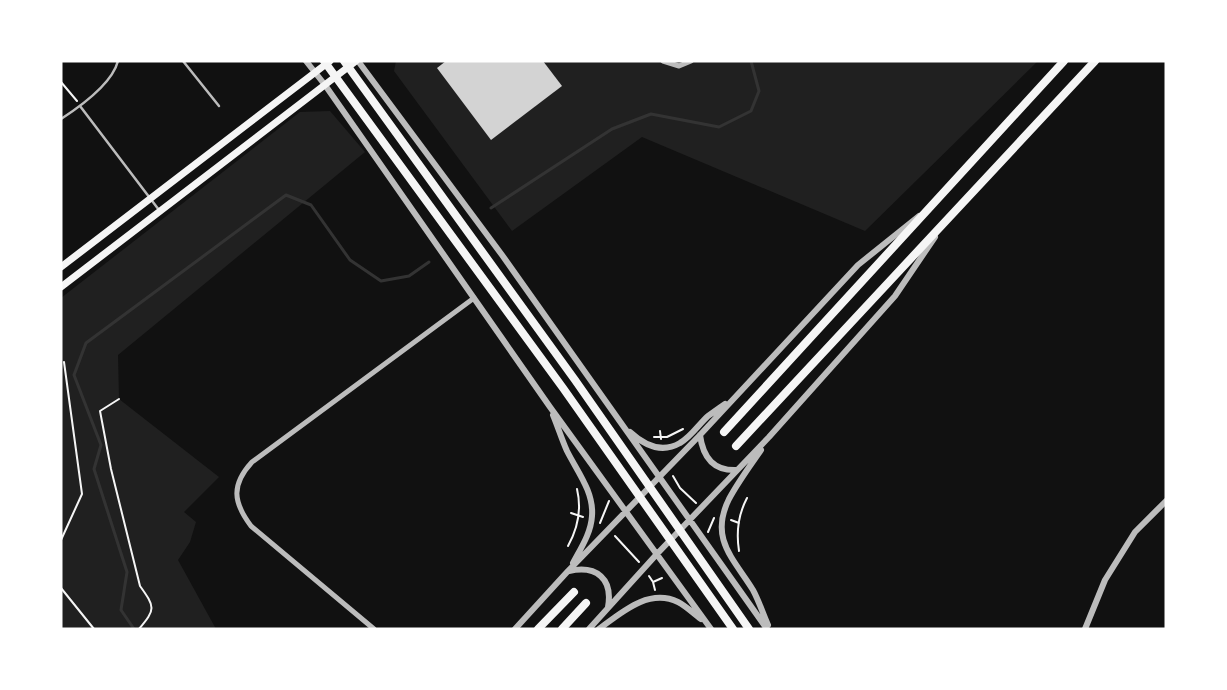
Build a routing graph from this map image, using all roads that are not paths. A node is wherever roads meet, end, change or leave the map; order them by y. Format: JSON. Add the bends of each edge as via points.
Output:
{"nodes":[{"id":1,"x":118,"y":61,"type":"edge"},
{"id":2,"x":183,"y":61,"type":"edge"},
{"id":3,"x":306,"y":61,"type":"edge"},
{"id":4,"x":324,"y":61,"type":"edge"},
{"id":5,"x":330,"y":61,"type":"edge"},
{"id":6,"x":344,"y":61,"type":"edge"},
{"id":7,"x":357,"y":61,"type":"edge"},
{"id":8,"x":663,"y":61,"type":"edge"},
{"id":9,"x":690,"y":61,"type":"edge"},
{"id":10,"x":1064,"y":61,"type":"edge"},
{"id":11,"x":1095,"y":61,"type":"edge"},
{"id":12,"x":315,"y":72,"type":"junction"},
{"id":13,"x":325,"y":85,"type":"junction"},
{"id":14,"x":80,"y":106,"type":"junction"},
{"id":15,"x":219,"y":106,"type":"dead end"},
{"id":16,"x":61,"y":119,"type":"edge"},
{"id":17,"x":150,"y":198,"type":"junction"},
{"id":18,"x":928,"y":209,"type":"junction"},
{"id":19,"x":159,"y":211,"type":"junction"},
{"id":20,"x":943,"y":224,"type":"junction"},
{"id":21,"x":61,"y":267,"type":"edge"},
{"id":22,"x":61,"y":287,"type":"edge"},
{"id":23,"x":474,"y":298,"type":"junction"},
{"id":24,"x":738,"y":395,"type":"junction"},
{"id":25,"x":550,"y":406,"type":"junction"},
{"id":26,"x":619,"y":421,"type":"junction"},
{"id":27,"x":724,"y":432,"type":"dead end"},
{"id":28,"x":700,"y":435,"type":"junction"},
{"id":29,"x":769,"y":438,"type":"junction"},
{"id":30,"x":736,"y":446,"type":"dead end"},
{"id":31,"x":738,"y":470,"type":"junction"},
{"id":32,"x":659,"y":478,"type":"junction"},
{"id":33,"x":1166,"y":501,"type":"edge"},
{"id":34,"x":626,"y":512,"type":"junction"},
{"id":35,"x":690,"y":520,"type":"junction"},
{"id":36,"x":656,"y":555,"type":"junction"},
{"id":37,"x":568,"y":571,"type":"junction"},
{"id":38,"x":574,"y":592,"type":"dead end"},
{"id":39,"x":586,"y":603,"type":"dead end"},
{"id":40,"x":608,"y":608,"type":"junction"},
{"id":41,"x":706,"y":623,"type":"junction"},
{"id":42,"x":374,"y":629,"type":"edge"},
{"id":43,"x":515,"y":629,"type":"edge"},
{"id":44,"x":538,"y":629,"type":"edge"},
{"id":45,"x":562,"y":629,"type":"edge"},
{"id":46,"x":589,"y":629,"type":"edge"},
{"id":47,"x":599,"y":629,"type":"edge"},
{"id":48,"x":710,"y":629,"type":"edge"},
{"id":49,"x":733,"y":629,"type":"edge"},
{"id":50,"x":749,"y":629,"type":"edge"},
{"id":51,"x":768,"y":629,"type":"edge"},
{"id":52,"x":1085,"y":629,"type":"edge"}],
"edges":[{"from":1,"to":14,"type":"lane","via":[[116,70]]},
{"from":2,"to":15,"type":"lane"},
{"from":3,"to":12,"type":"street"},
{"from":4,"to":49,"type":"main road","via":[[563,388]]},
{"from":5,"to":12,"type":"main road"},
{"from":6,"to":50,"type":"main road","via":[[569,372]]},
{"from":7,"to":13,"type":"main road"},
{"from":7,"to":26,"type":"street","via":[[502,255]]},
{"from":8,"to":9,"type":"street","via":[[679,66]]},
{"from":10,"to":18,"type":"main road"},
{"from":11,"to":20,"type":"main road"},
{"from":12,"to":13,"type":"street"},
{"from":12,"to":17,"type":"main road"},
{"from":13,"to":19,"type":"main road"},
{"from":13,"to":23,"type":"street"},
{"from":14,"to":16,"type":"lane"},
{"from":14,"to":17,"type":"lane"},
{"from":17,"to":19,"type":"lane"},
{"from":17,"to":21,"type":"main road"},
{"from":18,"to":24,"type":"street","via":[[858,265]]},
{"from":18,"to":27,"type":"main road"},
{"from":19,"to":22,"type":"main road"},
{"from":20,"to":29,"type":"street","via":[[895,296]]},
{"from":20,"to":30,"type":"main road"},
{"from":23,"to":25,"type":"street"},
{"from":23,"to":42,"type":"street","via":[[241,473],[237,500],[241,513],[251,526]]},
{"from":24,"to":26,"type":"street","via":[[708,416],[681,443],[671,447],[649,446]]},
{"from":24,"to":28,"type":"street"},
{"from":25,"to":34,"type":"street"},
{"from":25,"to":37,"type":"street","via":[[567,450],[583,479],[592,515],[584,543]]},
{"from":26,"to":32,"type":"street"},
{"from":28,"to":31,"type":"street","via":[[708,459],[726,470]]},
{"from":28,"to":32,"type":"street"},
{"from":29,"to":31,"type":"street"},
{"from":29,"to":51,"type":"street","via":[[729,499],[722,529],[724,546],[754,592]]},
{"from":31,"to":35,"type":"street"},
{"from":32,"to":34,"type":"street"},
{"from":32,"to":35,"type":"street"},
{"from":33,"to":52,"type":"street","via":[[1134,532],[1105,580]]},
{"from":34,"to":36,"type":"street"},
{"from":34,"to":37,"type":"street"},
{"from":35,"to":36,"type":"street"},
{"from":35,"to":51,"type":"street"},
{"from":36,"to":40,"type":"street"},
{"from":36,"to":41,"type":"street"},
{"from":37,"to":40,"type":"street","via":[[579,569],[599,574],[609,588]]},
{"from":37,"to":43,"type":"street"},
{"from":38,"to":44,"type":"main road"},
{"from":39,"to":45,"type":"main road"},
{"from":40,"to":46,"type":"street"},
{"from":41,"to":47,"type":"street","via":[[678,602],[665,598],[641,601],[628,607]]},
{"from":41,"to":48,"type":"street"}]}
